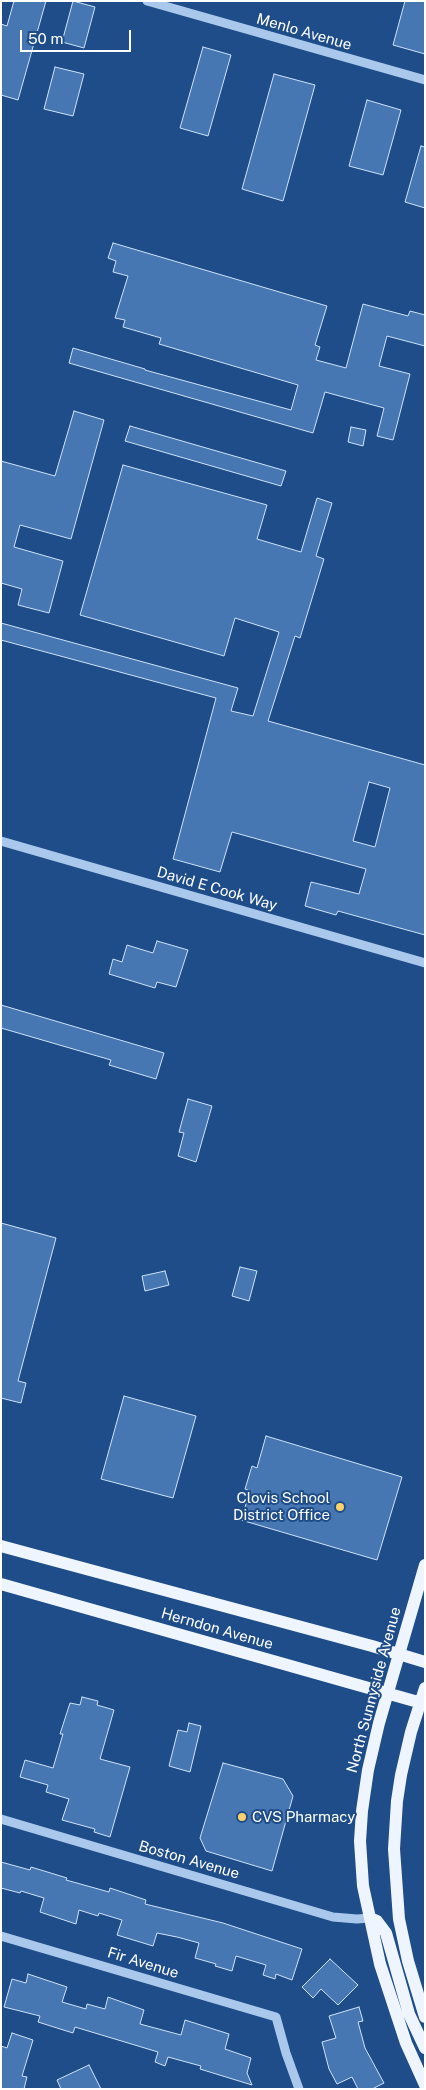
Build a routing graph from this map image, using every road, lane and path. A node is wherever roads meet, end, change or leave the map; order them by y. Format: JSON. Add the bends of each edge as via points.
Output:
{"nodes":[{"id":1,"x":147,"y":1,"type":"edge"},
{"id":2,"x":425,"y":80,"type":"edge"},
{"id":3,"x":1,"y":841,"type":"edge"},
{"id":4,"x":425,"y":963,"type":"edge"},
{"id":5,"x":1,"y":1546,"type":"edge"},
{"id":6,"x":425,"y":1565,"type":"edge"},
{"id":7,"x":1,"y":1584,"type":"edge"},
{"id":8,"x":400,"y":1654,"type":"junction"},
{"id":9,"x":425,"y":1662,"type":"edge"},
{"id":10,"x":425,"y":1688,"type":"edge"},
{"id":11,"x":389,"y":1694,"type":"junction"},
{"id":12,"x":422,"y":1703,"type":"edge"},
{"id":13,"x":1,"y":1819,"type":"edge"},
{"id":14,"x":370,"y":1918,"type":"junction"},
{"id":15,"x":1,"y":1936,"type":"edge"},
{"id":16,"x":425,"y":2016,"type":"edge"},
{"id":17,"x":425,"y":2048,"type":"edge"},
{"id":18,"x":425,"y":2085,"type":"edge"},
{"id":19,"x":299,"y":2089,"type":"edge"}],
"edges":[{"from":1,"to":2,"type":"street","name":"Menlo Avenue"},
{"from":3,"to":4,"type":"street","name":"David E Cook Way"},
{"from":5,"to":8,"type":"main road","name":"Herndon Avenue"},
{"from":6,"to":8,"type":"main road","name":"North Sunnyside Avenue"},
{"from":7,"to":11,"type":"main road","name":"Herndon Avenue"},
{"from":8,"to":9,"type":"main road","name":"Herndon Avenue"},
{"from":8,"to":11,"type":"main road","name":"North Sunnyside Avenue"},
{"from":10,"to":12,"type":"main road"},
{"from":11,"to":12,"type":"main road","name":"Herndon Avenue"},
{"from":11,"to":14,"type":"main road","name":"North Sunnyside Avenue","via":[[368,1770],[362,1811],[361,1866]]},
{"from":12,"to":16,"type":"main road","via":[[401,1774],[394,1849],[399,1919]]},
{"from":13,"to":14,"type":"street","name":"Boston Avenue","via":[[333,1917]]},
{"from":14,"to":17,"type":"main road","via":[[377,1921],[386,1933],[407,2006]]},
{"from":14,"to":18,"type":"main road","name":"North Sunnyside Avenue","via":[[380,1964]]},
{"from":15,"to":19,"type":"street","name":"Fir Avenue","via":[[276,2017]]}]}
